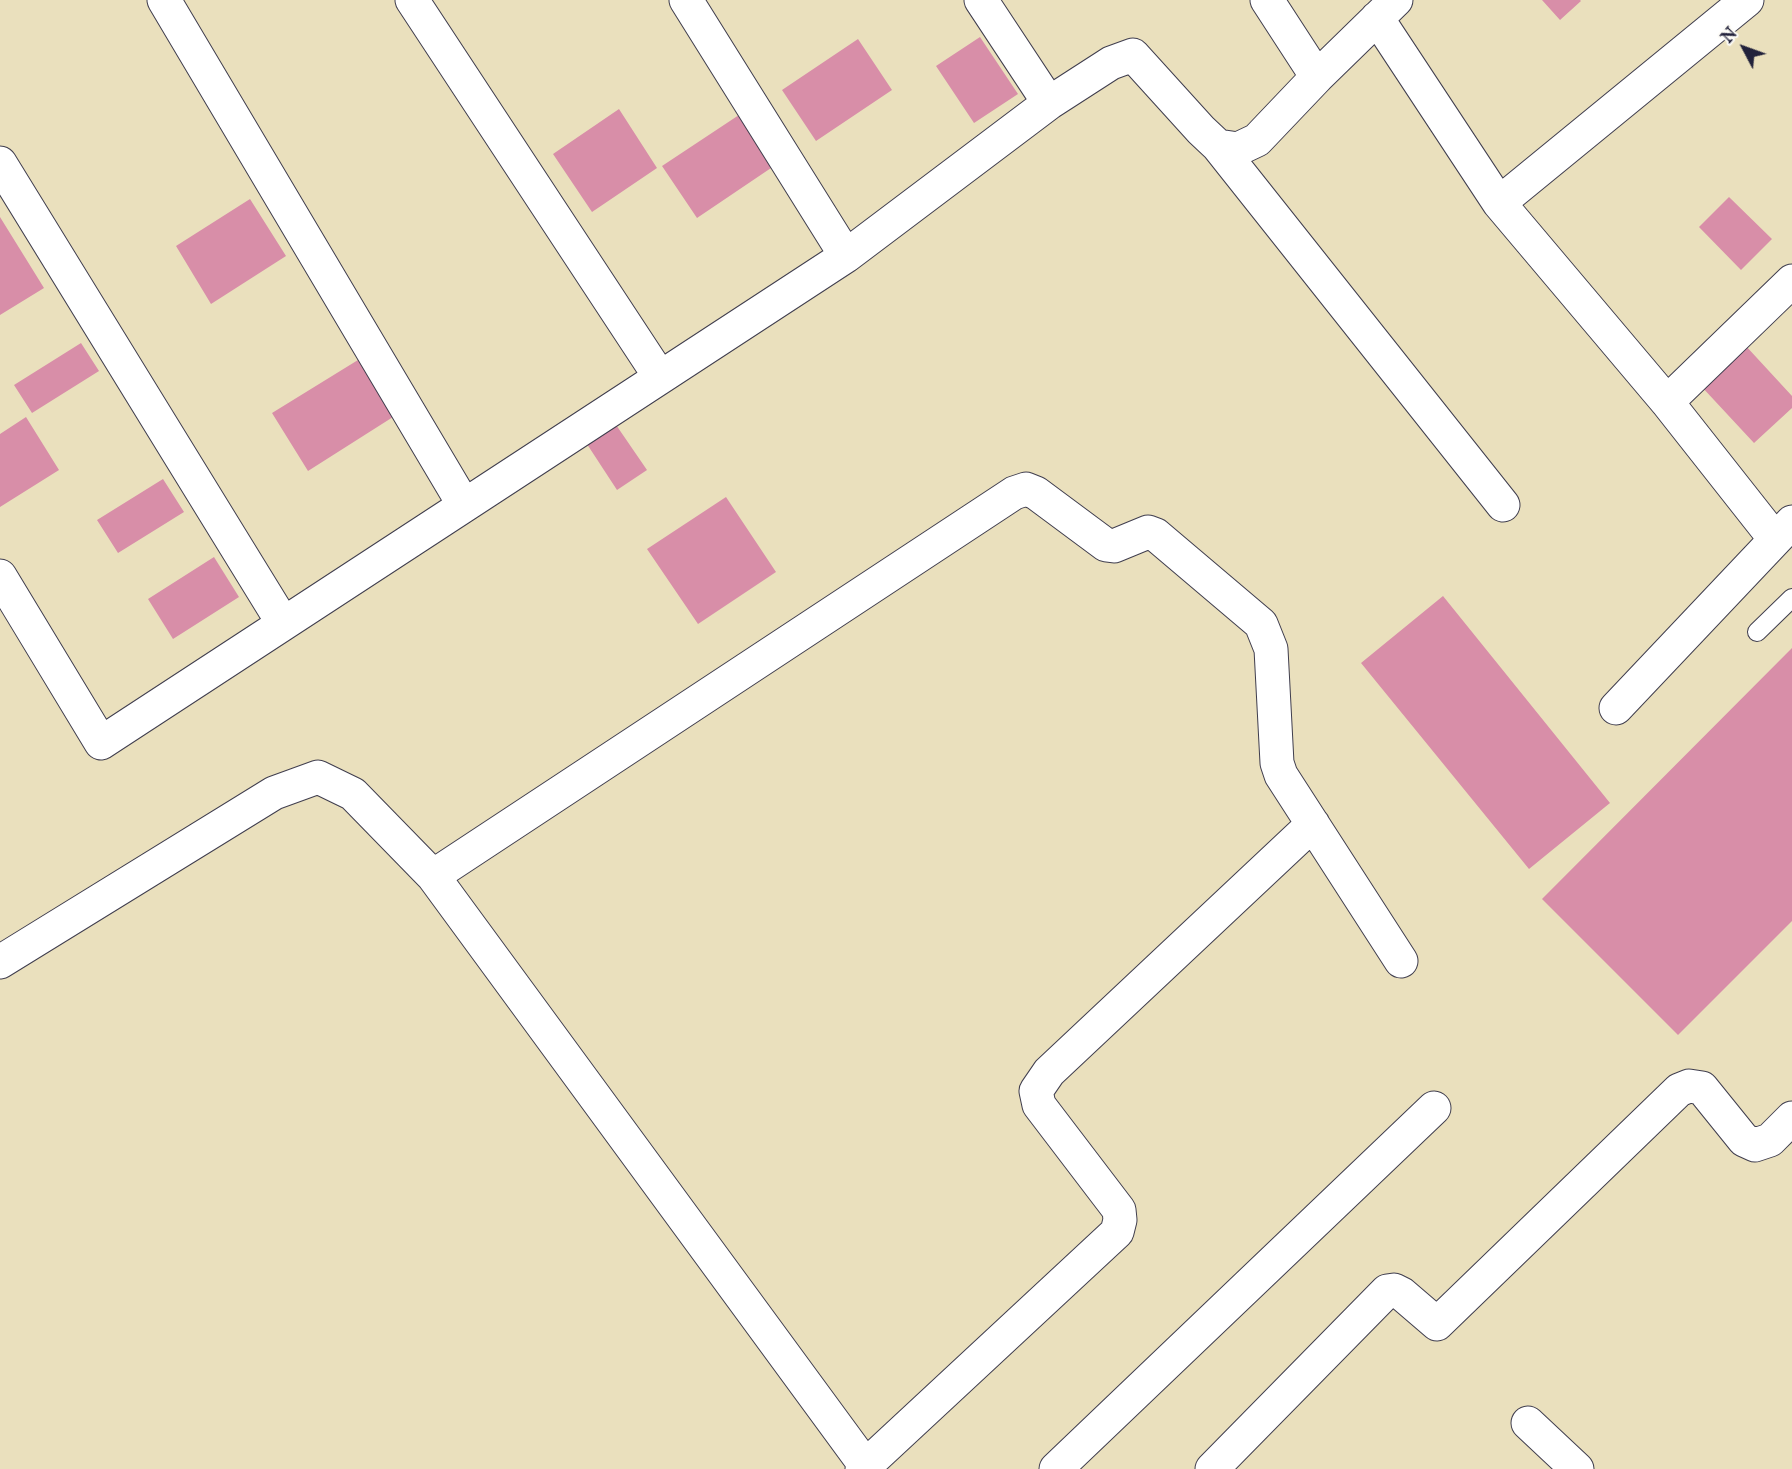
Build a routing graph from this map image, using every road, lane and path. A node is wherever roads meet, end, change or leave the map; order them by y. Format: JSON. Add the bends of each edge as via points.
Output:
{"nodes":[{"id":1,"x":164,"y":0,"type":"edge"},
{"id":2,"x":412,"y":0,"type":"edge"},
{"id":3,"x":686,"y":0,"type":"edge"},
{"id":4,"x":981,"y":0,"type":"edge"},
{"id":5,"x":1267,"y":0,"type":"edge"},
{"id":6,"x":1747,"y":0,"type":"edge"},
{"id":7,"x":1386,"y":9,"type":"edge"},
{"id":8,"x":1317,"y":77,"type":"junction"},
{"id":9,"x":1049,"y":103,"type":"junction"},
{"id":10,"x":1218,"y":146,"type":"junction"},
{"id":11,"x":0,"y":163,"type":"edge"},
{"id":12,"x":1499,"y":203,"type":"junction"},
{"id":13,"x":846,"y":256,"type":"junction"},
{"id":14,"x":1792,"y":280,"type":"edge"},
{"id":15,"x":660,"y":377,"type":"junction"},
{"id":16,"x":1667,"y":402,"type":"junction"},
{"id":17,"x":464,"y":505,"type":"junction"},
{"id":18,"x":1503,"y":505,"type":"dead end"},
{"id":19,"x":1783,"y":530,"type":"edge"},
{"id":20,"x":0,"y":576,"type":"edge"},
{"id":21,"x":1792,"y":598,"type":"edge"},
{"id":22,"x":283,"y":623,"type":"junction"},
{"id":23,"x":1757,"y":632,"type":"dead end"},
{"id":24,"x":1616,"y":708,"type":"dead end"},
{"id":25,"x":1313,"y":824,"type":"junction"},
{"id":26,"x":433,"y":876,"type":"junction"},
{"id":27,"x":1401,"y":961,"type":"dead end"},
{"id":28,"x":0,"y":962,"type":"edge"},
{"id":29,"x":1434,"y":1108,"type":"dead end"},
{"id":30,"x":1792,"y":1118,"type":"edge"},
{"id":31,"x":1528,"y":1423,"type":"dead end"},
{"id":32,"x":864,"y":1467,"type":"edge"},
{"id":33,"x":1056,"y":1469,"type":"edge"},
{"id":34,"x":1212,"y":1469,"type":"edge"},
{"id":35,"x":1577,"y":1469,"type":"edge"}],
"edges":[{"from":1,"to":17,"type":"street"},
{"from":2,"to":15,"type":"street"},
{"from":3,"to":13,"type":"street"},
{"from":4,"to":9,"type":"street"},
{"from":5,"to":8,"type":"street"},
{"from":6,"to":12,"type":"street"},
{"from":7,"to":8,"type":"street"},
{"from":7,"to":12,"type":"street"},
{"from":8,"to":10,"type":"street","via":[[1257,140],[1238,149]]},
{"from":9,"to":10,"type":"street","via":[[1111,63],[1133,55]]},
{"from":9,"to":13,"type":"street"},
{"from":10,"to":18,"type":"street"},
{"from":11,"to":22,"type":"street"},
{"from":12,"to":16,"type":"street"},
{"from":13,"to":15,"type":"street"},
{"from":14,"to":16,"type":"street"},
{"from":15,"to":17,"type":"street"},
{"from":16,"to":19,"type":"street"},
{"from":17,"to":22,"type":"street"},
{"from":19,"to":24,"type":"street"},
{"from":20,"to":22,"type":"street","via":[[101,743]]},
{"from":21,"to":23,"type":"lane"},
{"from":25,"to":26,"type":"street","via":[[1277,763],[1271,649],[1261,624],[1155,535],[1148,532],[1114,546],[1106,544],[1026,489],[1014,493]]},
{"from":25,"to":27,"type":"street"},
{"from":25,"to":32,"type":"street","via":[[1048,1072],[1035,1090],[1039,1105],[1119,1210],[1117,1232]]},
{"from":26,"to":28,"type":"street","via":[[353,794],[318,777],[274,793]]},
{"from":26,"to":32,"type":"street"},
{"from":29,"to":33,"type":"street"},
{"from":30,"to":34,"type":"street","via":[[1770,1140],[1755,1145],[1744,1140],[1702,1088],[1689,1086],[1679,1090],[1437,1324],[1402,1294],[1387,1291]]},
{"from":31,"to":35,"type":"street"}]}
